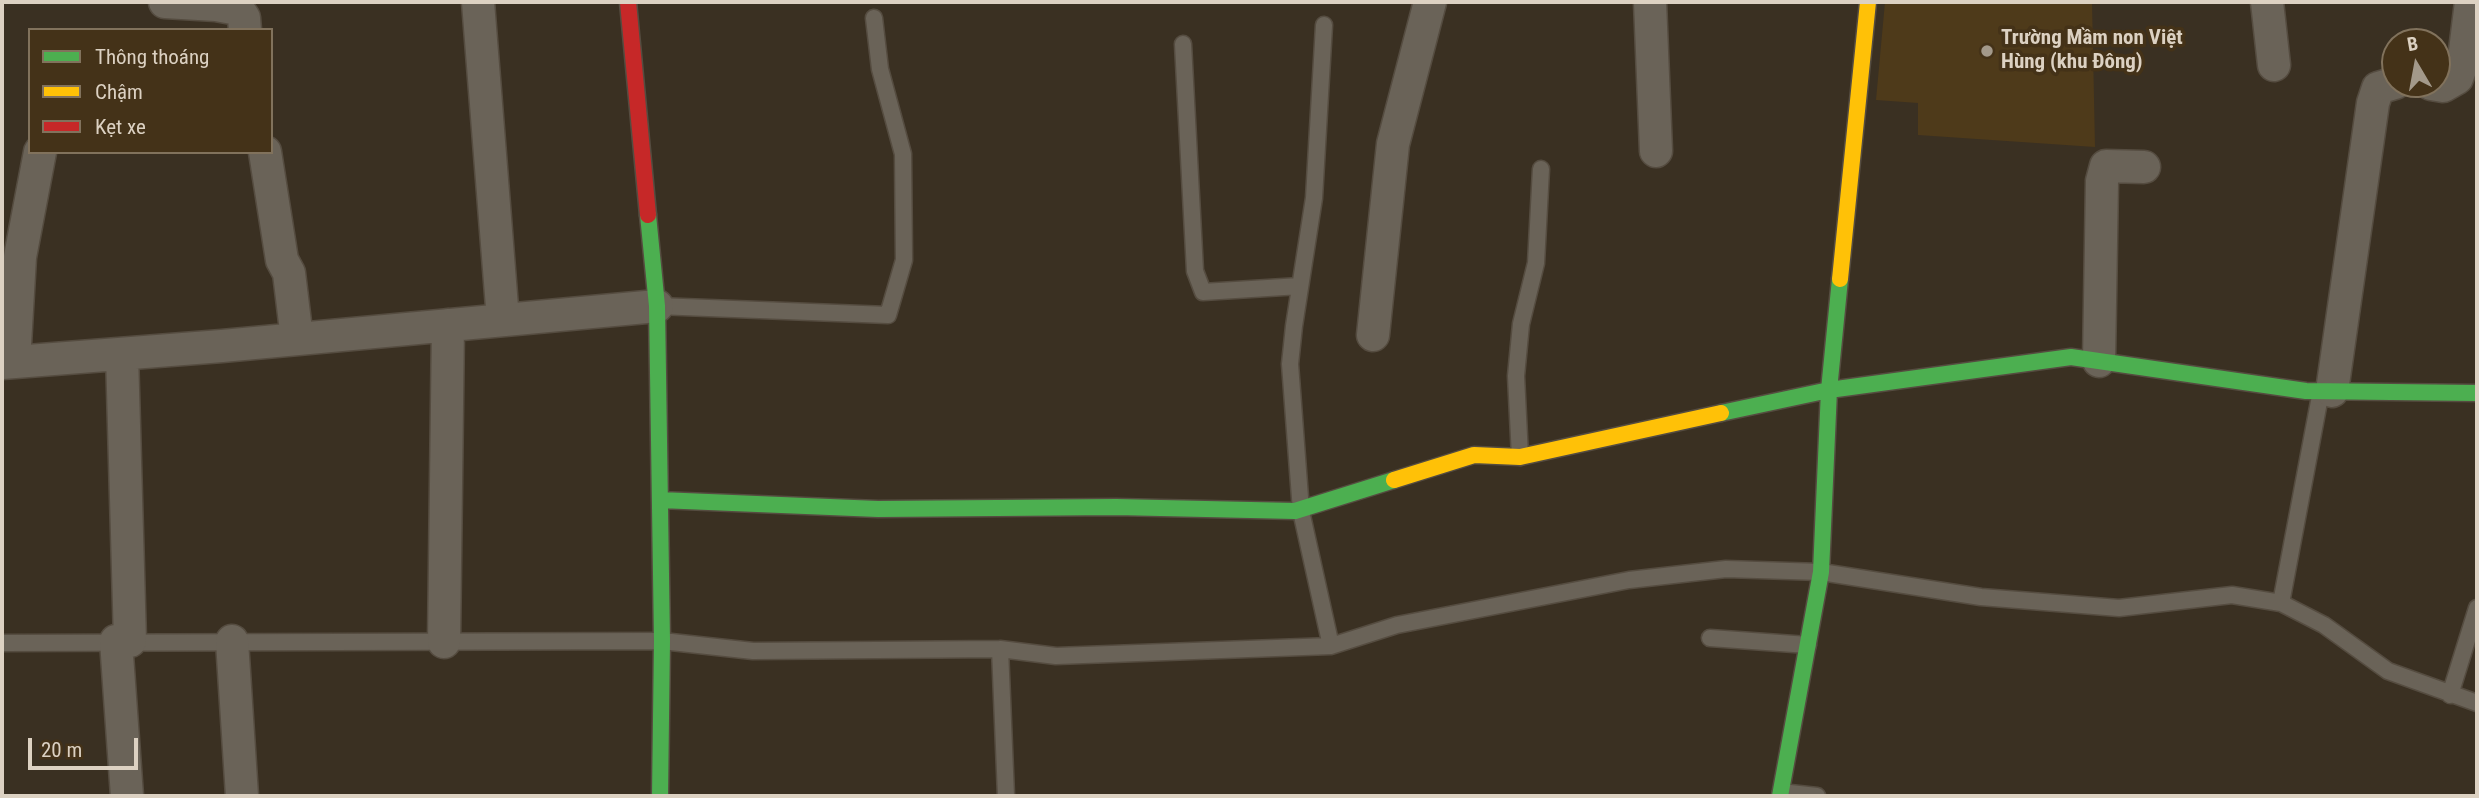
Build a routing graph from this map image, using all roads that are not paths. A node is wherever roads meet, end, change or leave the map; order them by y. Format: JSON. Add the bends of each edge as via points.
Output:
{"nodes":[{"id":1,"x":165,"y":2,"type":"edge"},
{"id":2,"x":478,"y":2,"type":"edge"},
{"id":3,"x":628,"y":2,"type":"edge"},
{"id":4,"x":1430,"y":2,"type":"edge"},
{"id":5,"x":1650,"y":2,"type":"edge"},
{"id":6,"x":1868,"y":2,"type":"edge"},
{"id":7,"x":2267,"y":2,"type":"edge"},
{"id":8,"x":2471,"y":2,"type":"edge"},
{"id":9,"x":874,"y":18,"type":"dead end"},
{"id":10,"x":1324,"y":25,"type":"dead end"},
{"id":11,"x":245,"y":28,"type":"edge"},
{"id":12,"x":1183,"y":44,"type":"dead end"},
{"id":13,"x":2274,"y":65,"type":"dead end"},
{"id":14,"x":2451,"y":81,"type":"edge"},
{"id":15,"x":2381,"y":87,"type":"edge"},
{"id":16,"x":1656,"y":151,"type":"dead end"},
{"id":17,"x":40,"y":154,"type":"edge"},
{"id":18,"x":265,"y":154,"type":"edge"},
{"id":19,"x":2144,"y":167,"type":"dead end"},
{"id":20,"x":1541,"y":169,"type":"dead end"},
{"id":21,"x":1300,"y":286,"type":"junction"},
{"id":22,"x":657,"y":306,"type":"junction"},
{"id":23,"x":503,"y":320,"type":"junction"},
{"id":24,"x":448,"y":325,"type":"junction"},
{"id":25,"x":1373,"y":335,"type":"dead end"},
{"id":26,"x":297,"y":339,"type":"junction"},
{"id":27,"x":122,"y":354,"type":"junction"},
{"id":28,"x":2099,"y":361,"type":"junction"},
{"id":29,"x":8,"y":363,"type":"edge"},
{"id":30,"x":1829,"y":390,"type":"junction"},
{"id":31,"x":2327,"y":391,"type":"junction"},
{"id":32,"x":2477,"y":393,"type":"edge"},
{"id":33,"x":1520,"y":457,"type":"junction"},
{"id":34,"x":660,"y":500,"type":"junction"},
{"id":35,"x":1300,"y":510,"type":"junction"},
{"id":36,"x":1821,"y":572,"type":"junction"},
{"id":37,"x":2281,"y":603,"type":"junction"},
{"id":38,"x":2477,"y":608,"type":"edge"},
{"id":39,"x":1710,"y":638,"type":"dead end"},
{"id":40,"x":123,"y":641,"type":"junction"},
{"id":41,"x":232,"y":641,"type":"junction"},
{"id":42,"x":662,"y":641,"type":"junction"},
{"id":43,"x":444,"y":642,"type":"junction"},
{"id":44,"x":2,"y":643,"type":"edge"},
{"id":45,"x":1808,"y":645,"type":"junction"},
{"id":46,"x":1331,"y":646,"type":"junction"},
{"id":47,"x":1000,"y":649,"type":"junction"},
{"id":48,"x":2450,"y":695,"type":"junction"},
{"id":49,"x":2477,"y":703,"type":"edge"},
{"id":50,"x":1780,"y":794,"type":"edge"},
{"id":51,"x":127,"y":796,"type":"edge"},
{"id":52,"x":242,"y":796,"type":"edge"},
{"id":53,"x":660,"y":796,"type":"edge"},
{"id":54,"x":1006,"y":796,"type":"edge"},
{"id":55,"x":1818,"y":796,"type":"edge"}],
"edges":[{"from":1,"to":11,"type":"street","via":[[238,9]]},
{"from":2,"to":23,"type":"street"},
{"from":3,"to":22,"type":"street"},
{"from":4,"to":25,"type":"street","via":[[1393,144]]},
{"from":5,"to":16,"type":"street"},
{"from":6,"to":30,"type":"street"},
{"from":7,"to":13,"type":"street"},
{"from":8,"to":14,"type":"street","via":[[2464,59]]},
{"from":9,"to":22,"type":"lane","via":[[880,69],[903,154],[904,260],[888,315]]},
{"from":10,"to":21,"type":"lane","via":[[1314,198]]},
{"from":12,"to":21,"type":"lane","via":[[1195,271],[1203,292]]},
{"from":15,"to":31,"type":"street","via":[[2373,103]]},
{"from":17,"to":29,"type":"street","via":[[20,257]]},
{"from":18,"to":26,"type":"street"},
{"from":19,"to":28,"type":"street","via":[[2106,166],[2104,173]]},
{"from":20,"to":33,"type":"lane","via":[[1536,263],[1521,324],[1516,376]]},
{"from":21,"to":35,"type":"lane","via":[[1290,364]]},
{"from":22,"to":23,"type":"street"},
{"from":22,"to":34,"type":"street"},
{"from":23,"to":24,"type":"street"},
{"from":24,"to":26,"type":"street"},
{"from":24,"to":43,"type":"street"},
{"from":26,"to":27,"type":"street"},
{"from":27,"to":29,"type":"street"},
{"from":27,"to":40,"type":"street"},
{"from":28,"to":30,"type":"street","via":[[2071,357]]},
{"from":28,"to":31,"type":"street"},
{"from":30,"to":33,"type":"street"},
{"from":30,"to":36,"type":"street"},
{"from":31,"to":32,"type":"street"},
{"from":31,"to":37,"type":"lane"},
{"from":33,"to":35,"type":"street","via":[[1474,455]]},
{"from":34,"to":35,"type":"street","via":[[878,509]]},
{"from":34,"to":42,"type":"street"},
{"from":35,"to":46,"type":"lane"},
{"from":36,"to":37,"type":"lane","via":[[1981,597],[2119,608],[2232,596]]},
{"from":36,"to":45,"type":"street"},
{"from":36,"to":46,"type":"lane","via":[[1726,569],[1629,580],[1397,625]]},
{"from":37,"to":48,"type":"lane","via":[[2324,625],[2388,671]]},
{"from":38,"to":48,"type":"lane"},
{"from":39,"to":45,"type":"lane"},
{"from":40,"to":41,"type":"lane"},
{"from":40,"to":44,"type":"lane"},
{"from":40,"to":51,"type":"street"},
{"from":41,"to":43,"type":"lane"},
{"from":41,"to":52,"type":"street"},
{"from":42,"to":43,"type":"lane"},
{"from":42,"to":47,"type":"lane","via":[[753,651]]},
{"from":42,"to":53,"type":"street"},
{"from":45,"to":50,"type":"street"},
{"from":46,"to":47,"type":"lane","via":[[1056,656]]},
{"from":47,"to":54,"type":"lane"},
{"from":48,"to":49,"type":"lane"},
{"from":50,"to":55,"type":"lane"}]}
